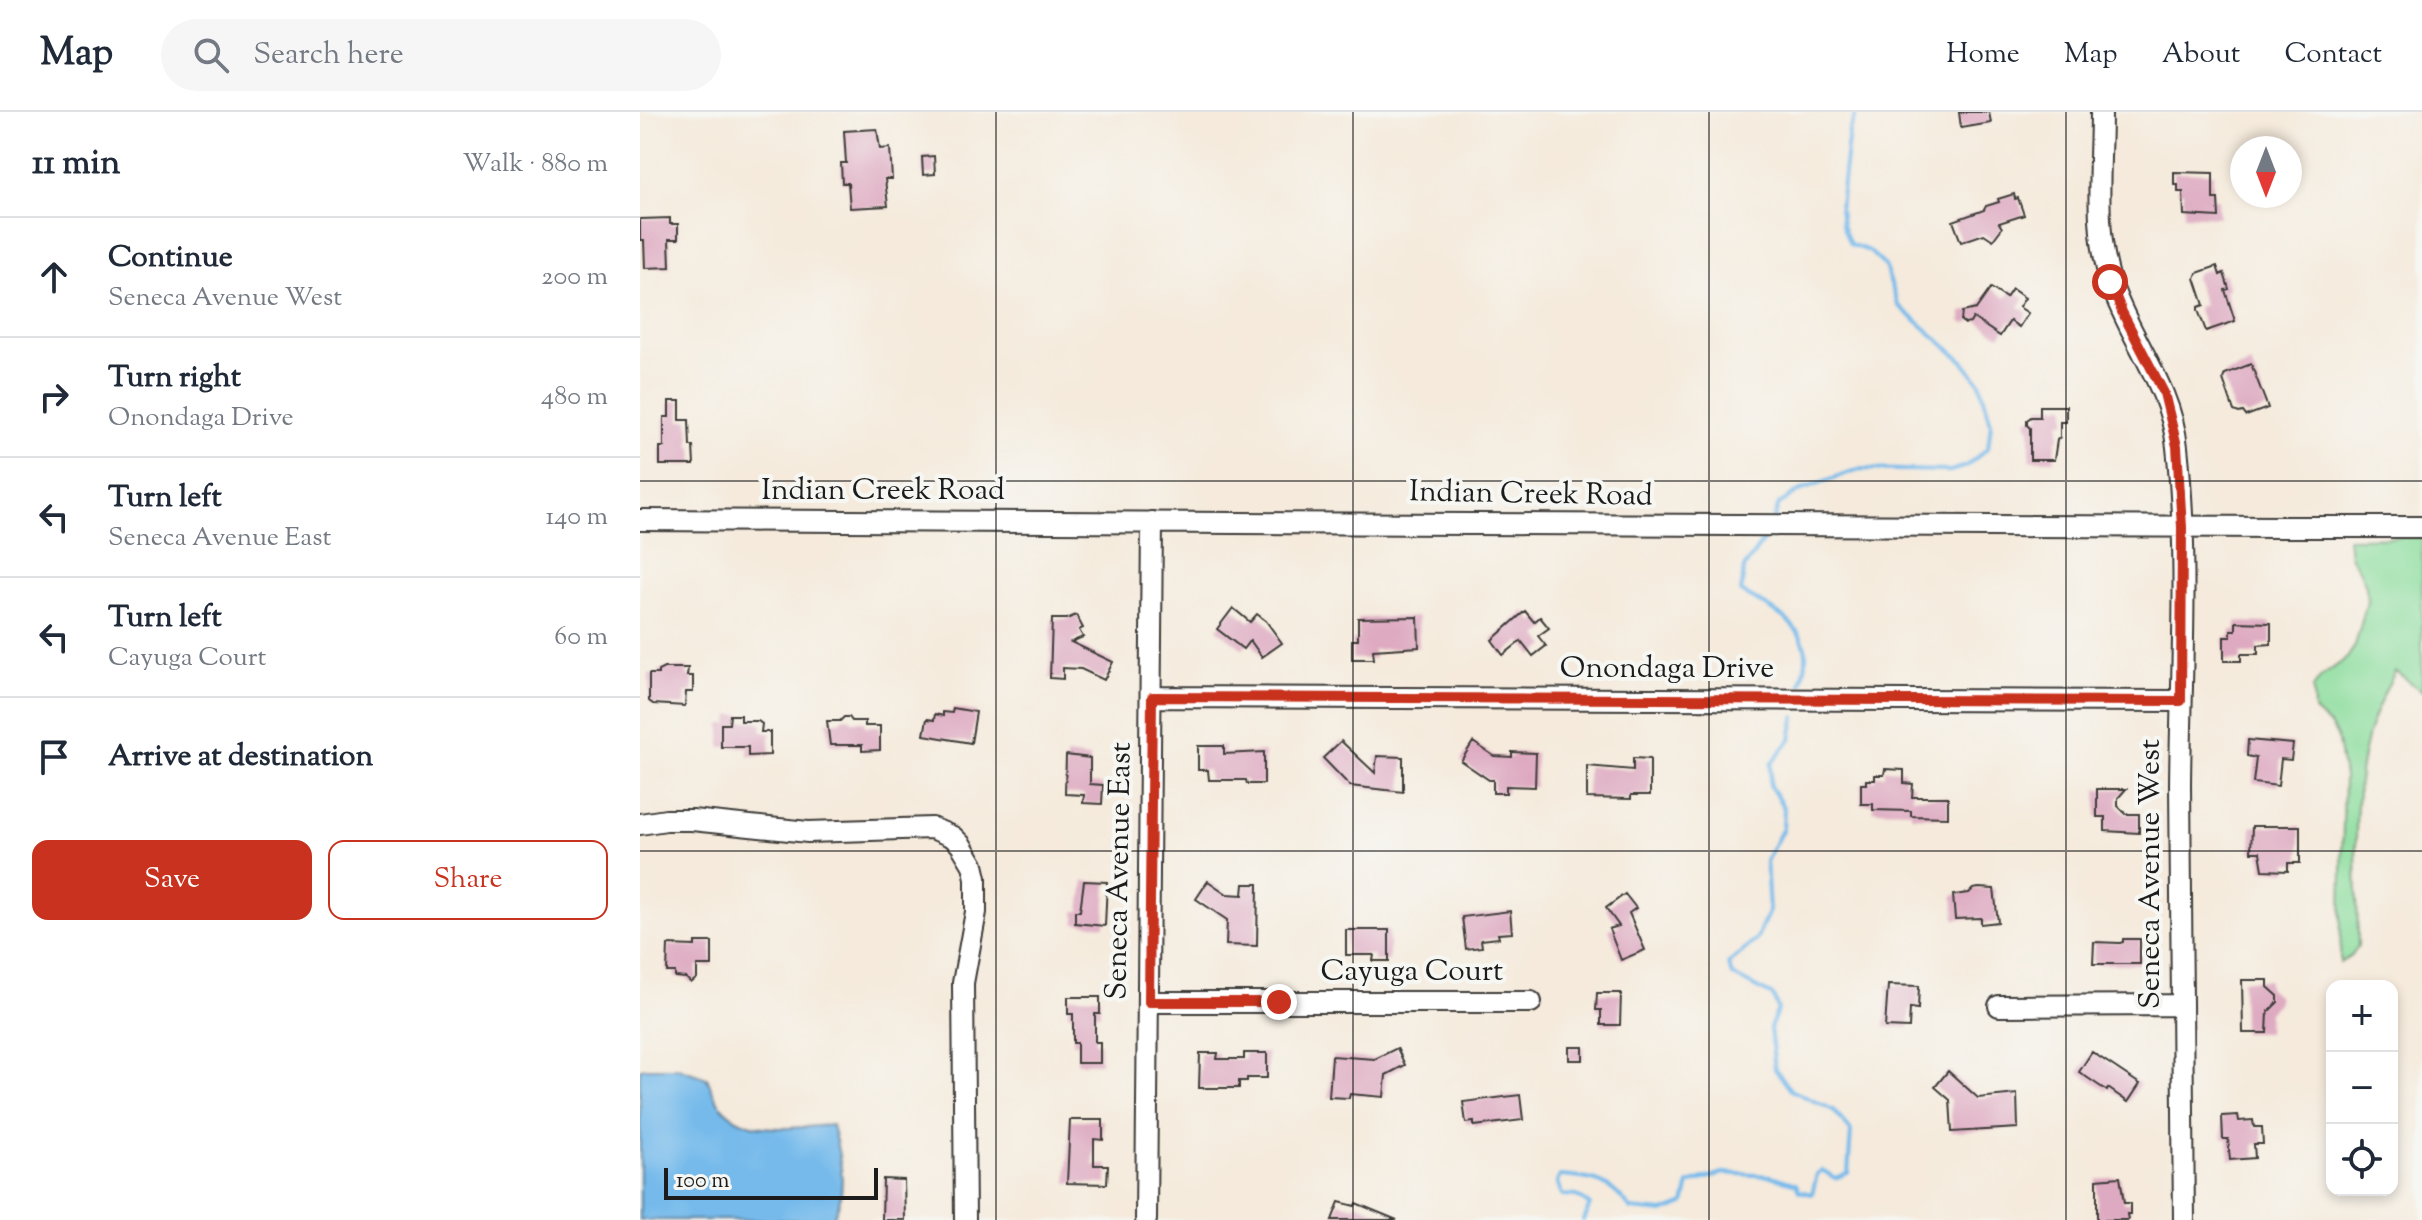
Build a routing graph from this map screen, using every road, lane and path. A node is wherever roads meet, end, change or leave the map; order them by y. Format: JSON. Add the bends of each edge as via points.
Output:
{"nodes":[{"id":1,"x":2101,"y":112,"type":"edge"},
{"id":2,"x":640,"y":520,"type":"edge"},
{"id":3,"x":1152,"y":522,"type":"junction"},
{"id":4,"x":2182,"y":527,"type":"junction"},
{"id":5,"x":2422,"y":527,"type":"edge"},
{"id":6,"x":1152,"y":697,"type":"junction"},
{"id":7,"x":2181,"y":701,"type":"junction"},
{"id":8,"x":640,"y":824,"type":"edge"},
{"id":9,"x":1149,"y":1002,"type":"junction"},
{"id":10,"x":1531,"y":1002,"type":"dead end"},
{"id":11,"x":2181,"y":1005,"type":"junction"},
{"id":12,"x":1999,"y":1006,"type":"dead end"},
{"id":13,"x":965,"y":1220,"type":"edge"},
{"id":14,"x":1146,"y":1220,"type":"edge"},
{"id":15,"x":2184,"y":1220,"type":"edge"}],
"edges":[{"from":1,"to":4,"type":"street","name":"Seneca Avenue West","via":[[2100,237],[2117,300],[2172,418]]},
{"from":2,"to":3,"type":"street","name":"Indian Creek Road"},
{"from":3,"to":4,"type":"street","name":"Indian Creek Road"},
{"from":3,"to":6,"type":"street","name":"Seneca Avenue East"},
{"from":4,"to":5,"type":"street","name":"Indian Creek Road"},
{"from":4,"to":7,"type":"street","name":"Seneca Avenue West"},
{"from":6,"to":7,"type":"street","name":"Onondaga Drive"},
{"from":6,"to":9,"type":"street","name":"Seneca Avenue East"},
{"from":7,"to":11,"type":"street","name":"Seneca Avenue West"},
{"from":8,"to":13,"type":"street","via":[[692,820],[808,832],[932,828],[961,845],[976,878],[976,912],[963,983]]},
{"from":9,"to":10,"type":"street","name":"Cayuga Court"},
{"from":9,"to":14,"type":"street","name":"Seneca Avenue East"},
{"from":11,"to":12,"type":"street"},
{"from":11,"to":15,"type":"street","name":"Seneca Avenue West"}]}
